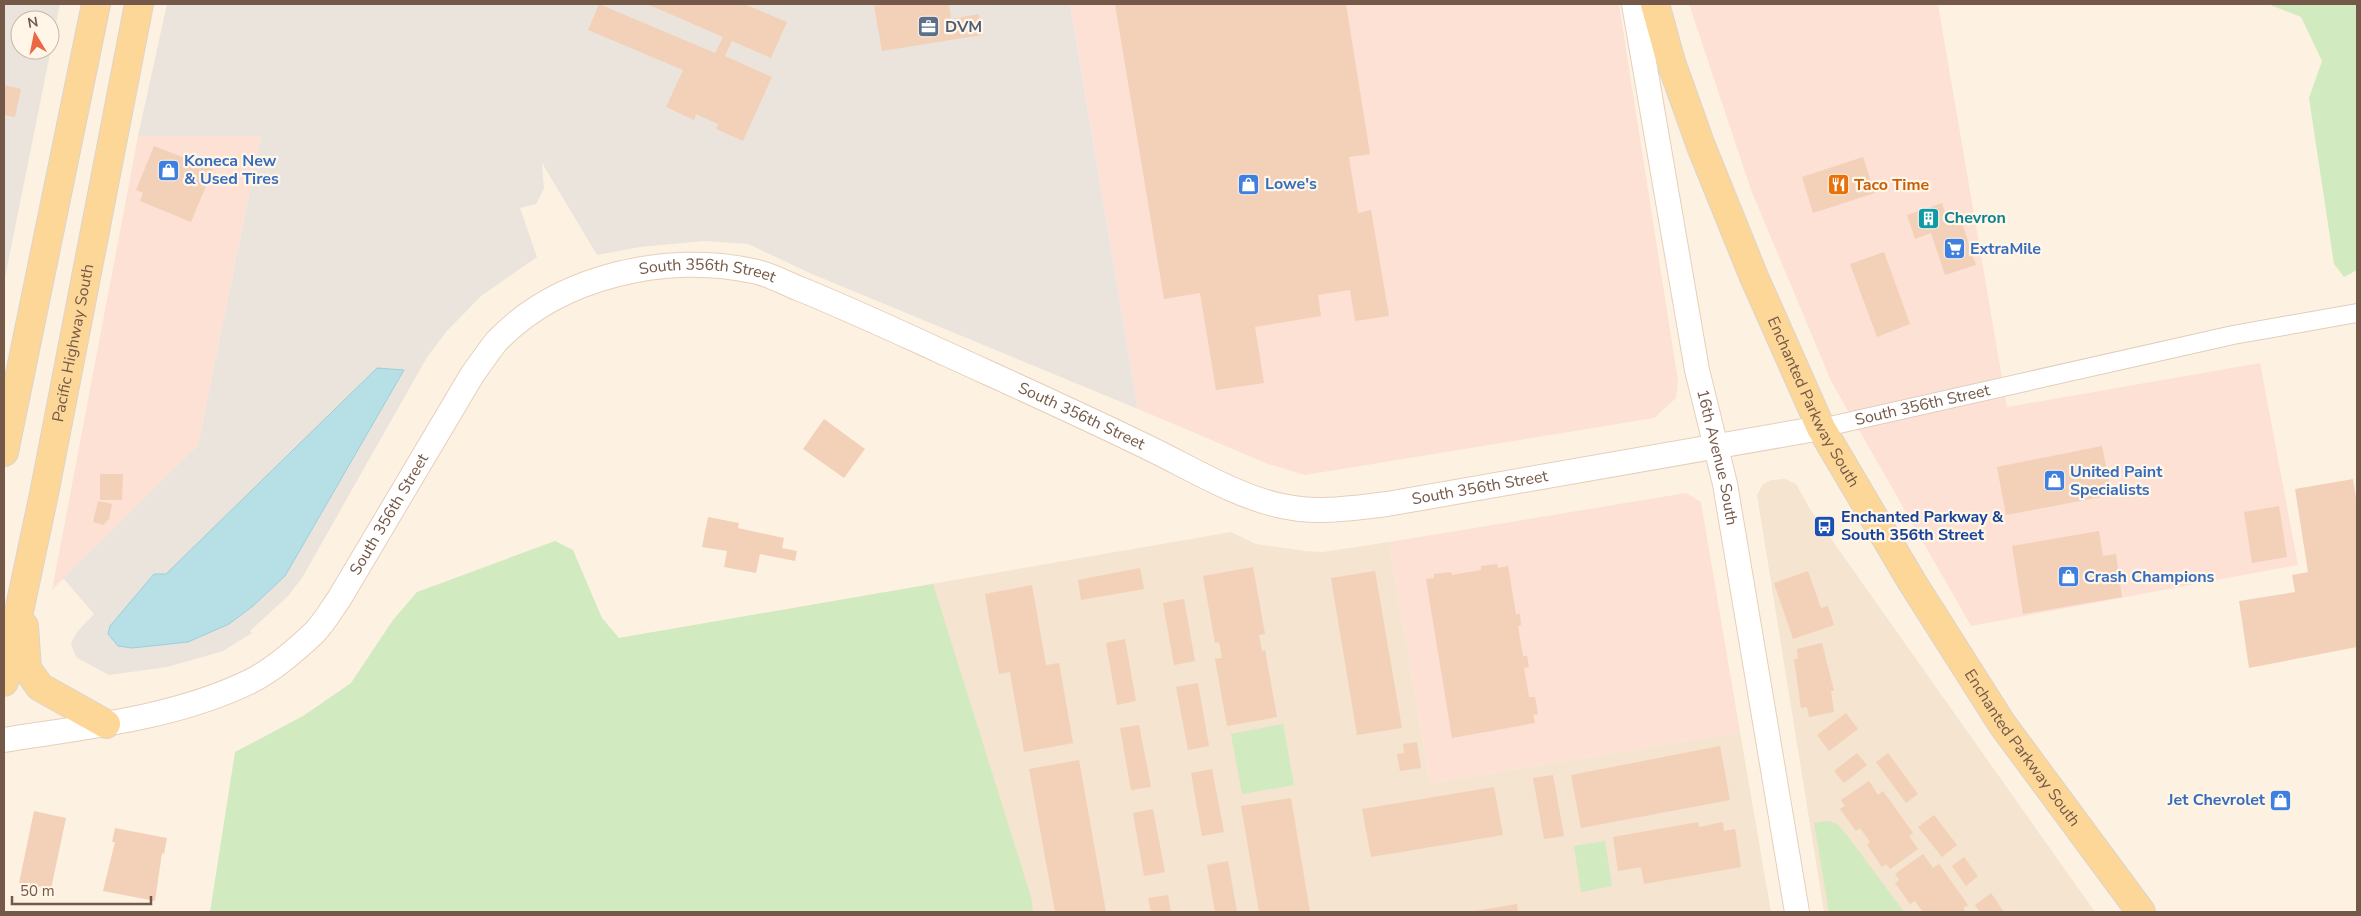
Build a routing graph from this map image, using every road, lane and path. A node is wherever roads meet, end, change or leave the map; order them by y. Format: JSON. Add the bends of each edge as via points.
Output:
{"nodes":[{"id":1,"x":96,"y":4,"type":"edge"},
{"id":2,"x":139,"y":4,"type":"edge"},
{"id":3,"x":1634,"y":4,"type":"edge"},
{"id":4,"x":1655,"y":4,"type":"edge"},
{"id":5,"x":2357,"y":313,"type":"edge"},
{"id":6,"x":1822,"y":428,"type":"junction"},
{"id":7,"x":1715,"y":448,"type":"junction"},
{"id":8,"x":4,"y":452,"type":"edge"},
{"id":9,"x":21,"y":597,"type":"junction"},
{"id":10,"x":4,"y":682,"type":"edge"},
{"id":11,"x":106,"y":724,"type":"junction"},
{"id":12,"x":4,"y":740,"type":"edge"},
{"id":13,"x":1797,"y":912,"type":"edge"},
{"id":14,"x":2141,"y":912,"type":"edge"}],
"edges":[{"from":1,"to":8,"type":"main road"},
{"from":2,"to":9,"type":"main road","name":"Pacific Highway South","via":[[48,475]]},
{"from":3,"to":7,"type":"main road","name":"16th Avenue South","via":[[1697,370]]},
{"from":4,"to":6,"type":"main road","name":"Enchanted Parkway South","via":[[1671,62],[1701,146],[1754,277]]},
{"from":5,"to":6,"type":"street","name":"South 356th Street","via":[[2233,335]]},
{"from":6,"to":7,"type":"main road","name":"South 356th Street"},
{"from":6,"to":14,"type":"main road","name":"Enchanted Parkway South","via":[[1912,582],[2002,724]]},
{"from":7,"to":11,"type":"main road","name":"South 356th Street","via":[[1387,504],[1330,510],[1280,506],[1220,484],[1152,449],[841,306],[755,271],[696,265],[630,272],[592,282],[556,299],[528,315],[497,342],[472,374],[339,599],[316,631],[277,663],[236,688],[210,699]]},
{"from":7,"to":13,"type":"main road","name":"16th Avenue South","via":[[1725,484]]},
{"from":9,"to":10,"type":"main road","name":"Pacific Highway South"},
{"from":9,"to":11,"type":"main road","via":[[31,676],[46,691]]},
{"from":11,"to":12,"type":"main road","name":"South 356th Street"}]}
